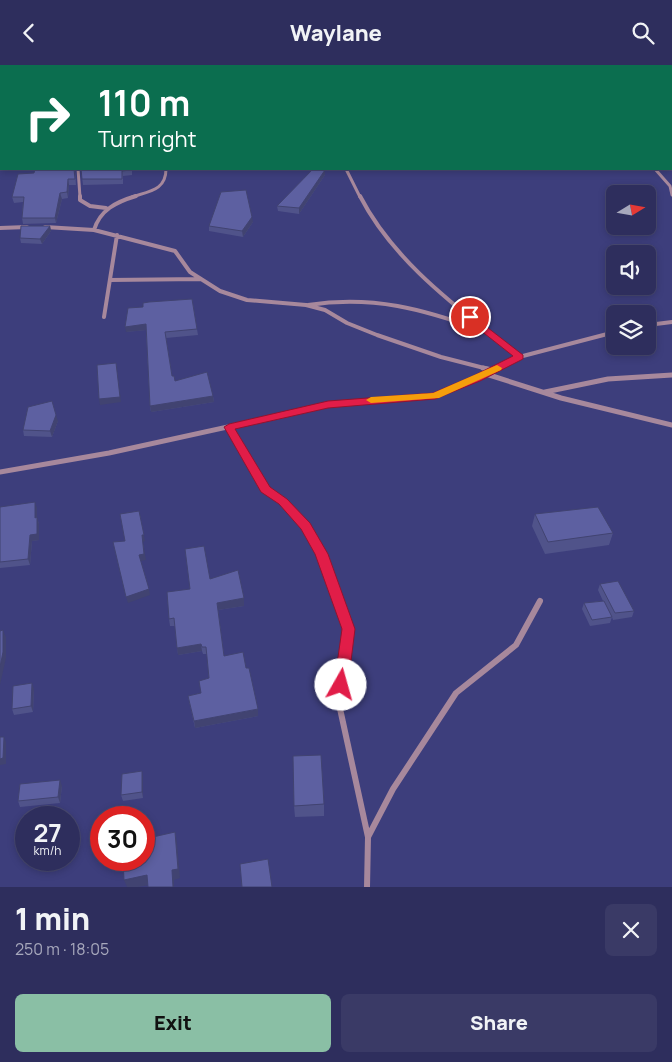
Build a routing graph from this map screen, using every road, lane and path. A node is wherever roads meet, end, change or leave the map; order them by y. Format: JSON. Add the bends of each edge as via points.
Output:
{"nodes":[{"id":1,"x":78,"y":170,"type":"edge"},
{"id":2,"x":166,"y":170,"type":"edge"},
{"id":3,"x":347,"y":170,"type":"edge"},
{"id":4,"x":656,"y":170,"type":"edge"},
{"id":5,"x":672,"y":195,"type":"edge"},
{"id":6,"x":106,"y":208,"type":"junction"},
{"id":7,"x":0,"y":228,"type":"edge"},
{"id":8,"x":94,"y":230,"type":"junction"},
{"id":9,"x":117,"y":235,"type":"junction"},
{"id":10,"x":201,"y":279,"type":"junction"},
{"id":11,"x":110,"y":280,"type":"junction"},
{"id":12,"x":306,"y":305,"type":"junction"},
{"id":13,"x":104,"y":317,"type":"dead end"},
{"id":14,"x":672,"y":322,"type":"edge"},
{"id":15,"x":656,"y":324,"type":"edge"},
{"id":16,"x":489,"y":333,"type":"junction"},
{"id":17,"x":606,"y":335,"type":"edge"},
{"id":18,"x":519,"y":357,"type":"junction"},
{"id":19,"x":492,"y":370,"type":"junction"},
{"id":20,"x":486,"y":374,"type":"junction"},
{"id":21,"x":672,"y":375,"type":"edge"},
{"id":22,"x":545,"y":393,"type":"junction"},
{"id":23,"x":672,"y":425,"type":"edge"},
{"id":24,"x":229,"y":427,"type":"junction"},
{"id":25,"x":0,"y":472,"type":"edge"},
{"id":26,"x":540,"y":601,"type":"dead end"},
{"id":27,"x":368,"y":837,"type":"junction"},
{"id":28,"x":367,"y":887,"type":"edge"}],
"edges":[{"from":1,"to":6,"type":"street","via":[[80,200],[90,206]]},
{"from":2,"to":6,"type":"street","via":[[166,180],[160,186]]},
{"from":3,"to":16,"type":"street","via":[[369,214],[402,257]]},
{"from":4,"to":5,"type":"street","via":[[670,186]]},
{"from":6,"to":8,"type":"street","via":[[96,220]]},
{"from":7,"to":8,"type":"street"},
{"from":8,"to":9,"type":"street"},
{"from":9,"to":10,"type":"street","via":[[175,251],[190,271]]},
{"from":9,"to":11,"type":"street"},
{"from":10,"to":11,"type":"street"},
{"from":10,"to":12,"type":"street","via":[[220,291],[247,300]]},
{"from":11,"to":13,"type":"street"},
{"from":12,"to":16,"type":"street","via":[[332,300],[378,301],[428,310]]},
{"from":12,"to":19,"type":"street","via":[[325,310],[377,335]]},
{"from":14,"to":15,"type":"street"},
{"from":16,"to":18,"type":"street"},
{"from":17,"to":18,"type":"street"},
{"from":18,"to":19,"type":"street"},
{"from":19,"to":20,"type":"street"},
{"from":20,"to":22,"type":"street"},
{"from":20,"to":24,"type":"street","via":[[435,395],[328,405]]},
{"from":21,"to":22,"type":"street","via":[[618,376],[574,383]]},
{"from":22,"to":23,"type":"street"},
{"from":24,"to":25,"type":"street"},
{"from":24,"to":27,"type":"street","via":[[266,489],[305,526],[322,554],[336,589],[348,629],[339,704]]},
{"from":26,"to":27,"type":"street","via":[[516,645],[456,693],[393,789]]},
{"from":27,"to":28,"type":"street"}]}
